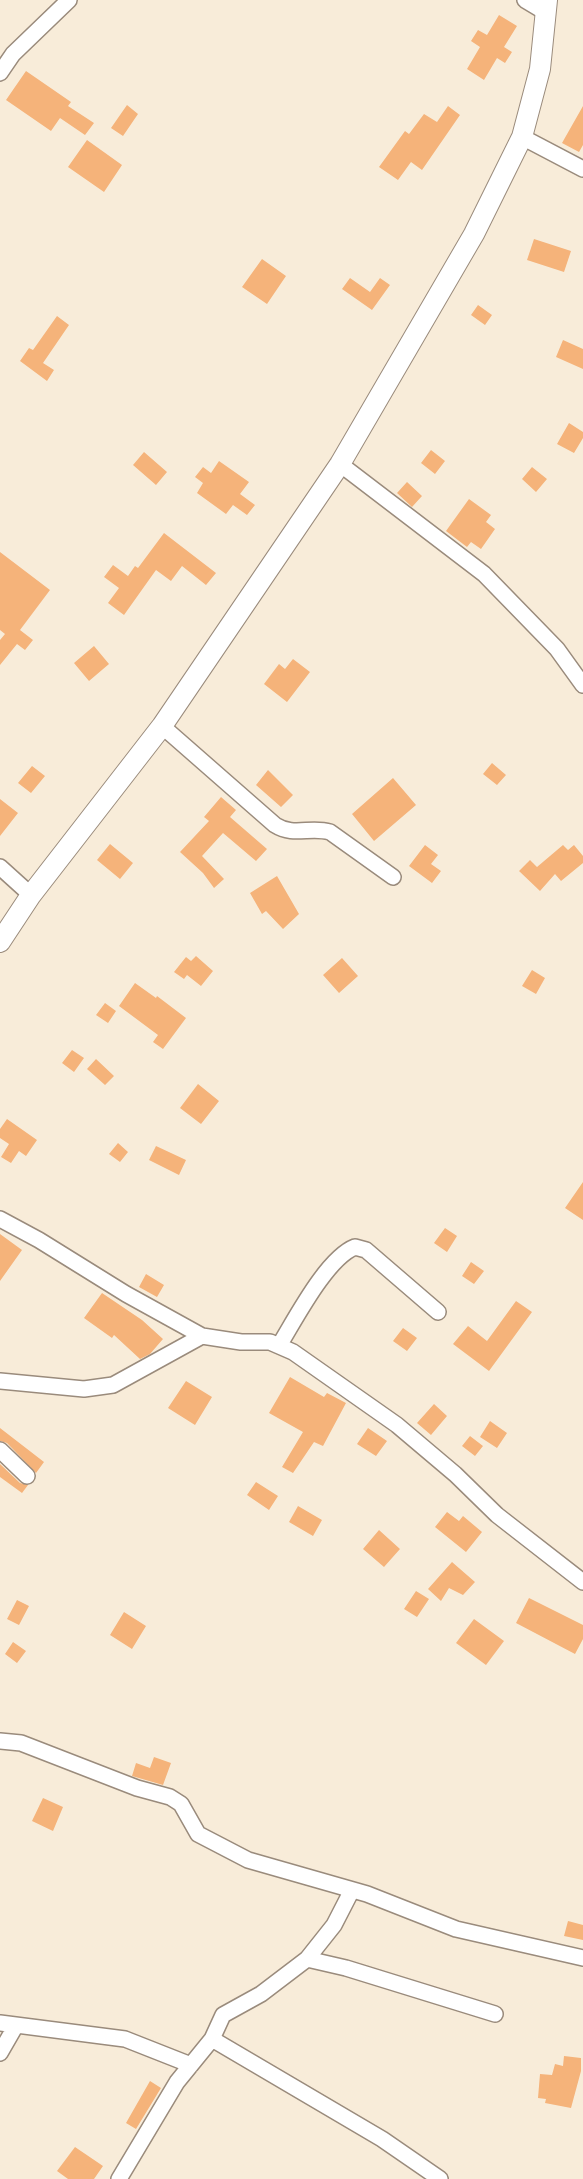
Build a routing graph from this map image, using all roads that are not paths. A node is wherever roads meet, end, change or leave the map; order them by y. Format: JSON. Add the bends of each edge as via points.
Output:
{"nodes":[{"id":1,"x":69,"y":0,"type":"edge"},
{"id":2,"x":525,"y":0,"type":"edge"},
{"id":3,"x":546,"y":6,"type":"edge"},
{"id":4,"x":0,"y":73,"type":"edge"},
{"id":5,"x":522,"y":137,"type":"junction"},
{"id":6,"x":583,"y":169,"type":"edge"},
{"id":7,"x":340,"y":464,"type":"junction"},
{"id":8,"x":583,"y":685,"type":"edge"},
{"id":9,"x":162,"y":726,"type":"junction"},
{"id":10,"x":0,"y":867,"type":"edge"},
{"id":11,"x":393,"y":877,"type":"dead end"},
{"id":12,"x":32,"y":895,"type":"junction"},
{"id":13,"x":0,"y":942,"type":"edge"},
{"id":14,"x":0,"y":1220,"type":"edge"},
{"id":15,"x":438,"y":1312,"type":"dead end"},
{"id":16,"x":202,"y":1336,"type":"junction"},
{"id":17,"x":280,"y":1344,"type":"junction"},
{"id":18,"x":0,"y":1381,"type":"edge"},
{"id":19,"x":0,"y":1450,"type":"edge"},
{"id":20,"x":27,"y":1476,"type":"dead end"},
{"id":21,"x":583,"y":1582,"type":"edge"},
{"id":22,"x":0,"y":1741,"type":"edge"},
{"id":23,"x":352,"y":1890,"type":"junction"},
{"id":24,"x":583,"y":1958,"type":"edge"},
{"id":25,"x":307,"y":1959,"type":"junction"},
{"id":26,"x":495,"y":2014,"type":"dead end"},
{"id":27,"x":7,"y":2025,"type":"edge"},
{"id":28,"x":212,"y":2039,"type":"junction"},
{"id":29,"x":0,"y":2053,"type":"edge"},
{"id":30,"x":191,"y":2065,"type":"junction"},
{"id":31,"x":119,"y":2179,"type":"edge"},
{"id":32,"x":440,"y":2179,"type":"edge"}],
"edges":[{"from":1,"to":4,"type":"street","via":[[13,54]]},
{"from":2,"to":3,"type":"street"},
{"from":3,"to":5,"type":"main road","via":[[540,69]]},
{"from":5,"to":6,"type":"street"},
{"from":5,"to":7,"type":"main road","via":[[474,234]]},
{"from":7,"to":8,"type":"street","via":[[484,574],[557,649]]},
{"from":7,"to":9,"type":"main road"},
{"from":9,"to":11,"type":"street","via":[[275,825],[291,833],[320,829],[330,832]]},
{"from":9,"to":12,"type":"main road"},
{"from":10,"to":12,"type":"street"},
{"from":12,"to":13,"type":"main road"},
{"from":14,"to":16,"type":"street"},
{"from":15,"to":17,"type":"street","via":[[366,1250],[355,1247],[342,1254]]},
{"from":16,"to":17,"type":"street"},
{"from":16,"to":18,"type":"street","via":[[113,1385],[84,1389]]},
{"from":17,"to":21,"type":"street","via":[[397,1425],[497,1515]]},
{"from":19,"to":20,"type":"street"},
{"from":22,"to":23,"type":"street","via":[[21,1743],[170,1797],[181,1804],[198,1834],[248,1860]]},
{"from":23,"to":24,"type":"street","via":[[456,1929]]},
{"from":23,"to":25,"type":"street","via":[[334,1925]]},
{"from":25,"to":26,"type":"street"},
{"from":25,"to":28,"type":"street","via":[[261,1994],[223,2015]]},
{"from":27,"to":29,"type":"street"},
{"from":27,"to":30,"type":"street","via":[[125,2039]]},
{"from":28,"to":30,"type":"street"},
{"from":28,"to":32,"type":"street","via":[[382,2139]]},
{"from":30,"to":31,"type":"street"}]}
